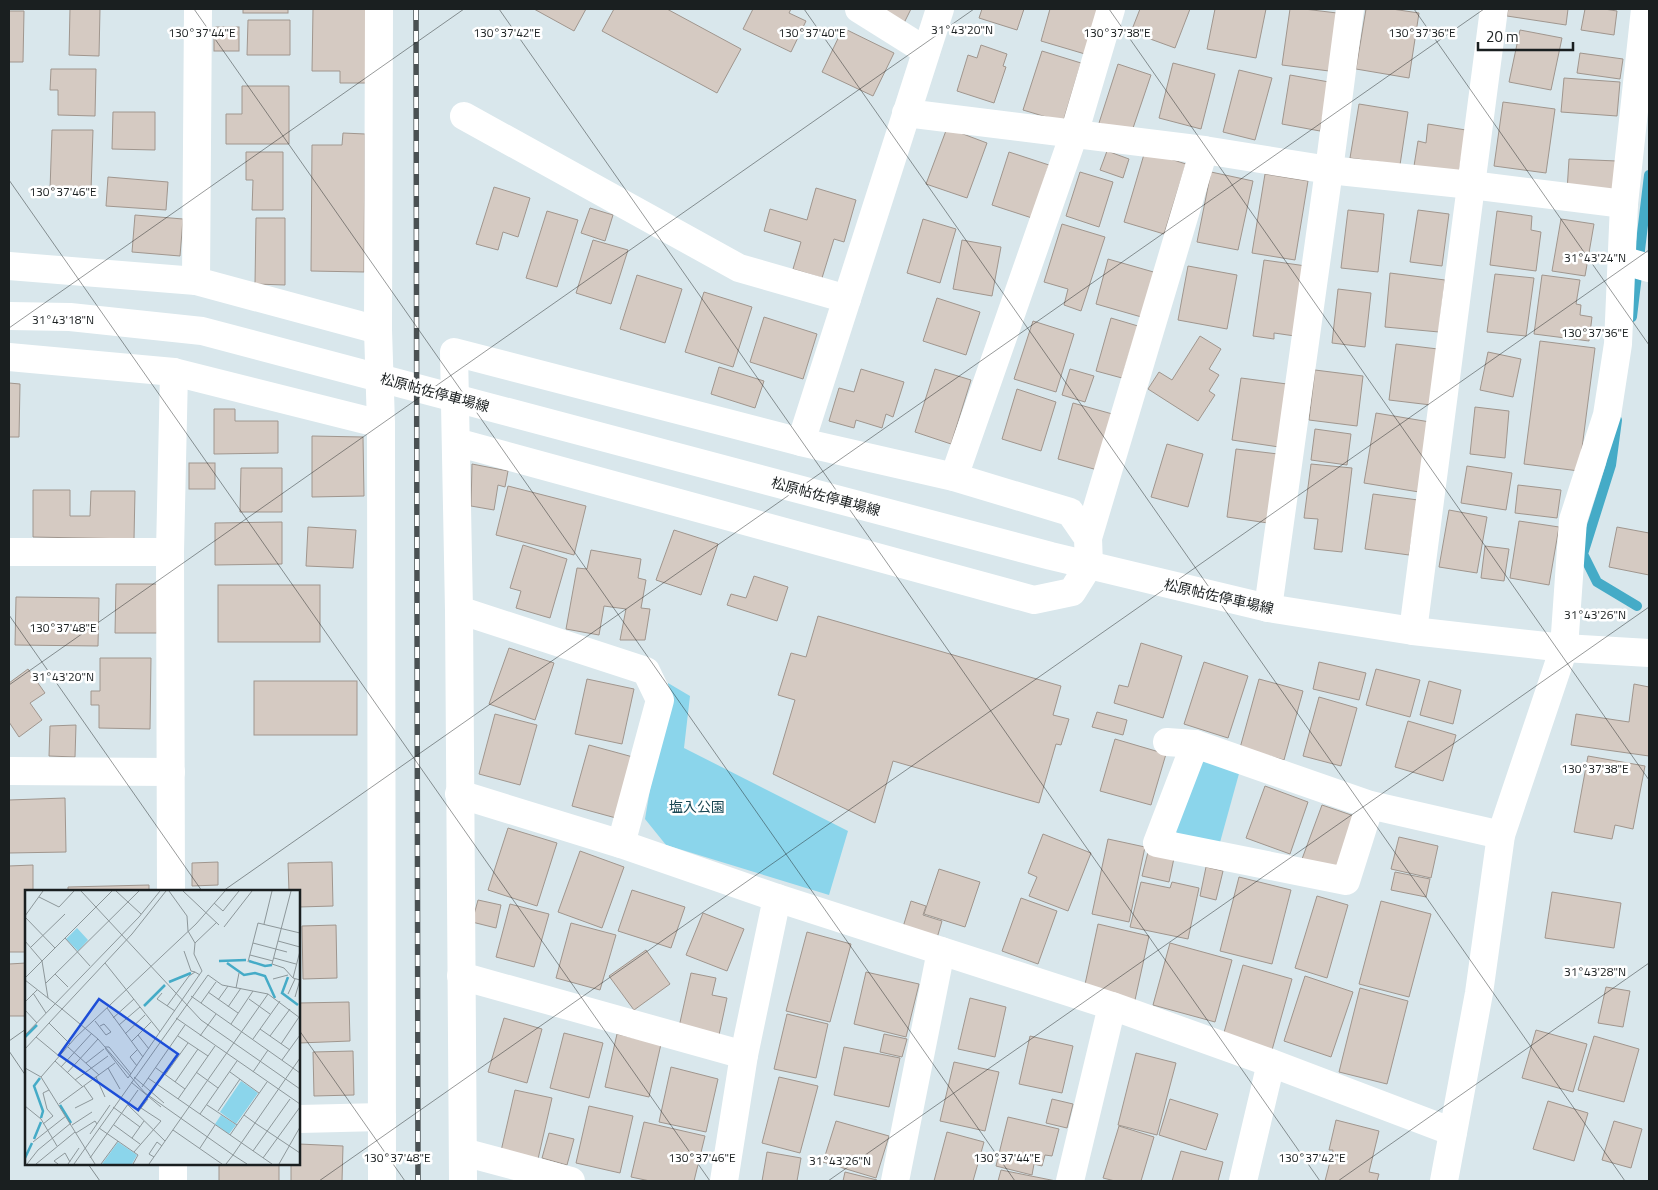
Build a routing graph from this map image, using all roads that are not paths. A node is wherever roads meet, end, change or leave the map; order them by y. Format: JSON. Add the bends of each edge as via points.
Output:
{"nodes":[{"id":1,"x":198,"y":9,"type":"edge"},
{"id":2,"x":379,"y":9,"type":"edge"},
{"id":3,"x":859,"y":9,"type":"edge"},
{"id":4,"x":940,"y":9,"type":"edge"},
{"id":5,"x":1111,"y":9,"type":"edge"},
{"id":6,"x":1350,"y":9,"type":"edge"},
{"id":7,"x":1494,"y":9,"type":"edge"},
{"id":8,"x":1645,"y":9,"type":"edge"},
{"id":9,"x":926,"y":51,"type":"junction"},
{"id":10,"x":906,"y":113,"type":"junction"},
{"id":11,"x":464,"y":116,"type":"dead end"},
{"id":12,"x":1074,"y":134,"type":"junction"},
{"id":13,"x":1204,"y":150,"type":"junction"},
{"id":14,"x":1329,"y":170,"type":"junction"},
{"id":15,"x":1471,"y":185,"type":"junction"},
{"id":16,"x":1624,"y":204,"type":"junction"},
{"id":17,"x":1634,"y":264,"type":"edge"},
{"id":18,"x":9,"y":266,"type":"edge"},
{"id":19,"x":196,"y":281,"type":"junction"},
{"id":20,"x":847,"y":300,"type":"junction"},
{"id":21,"x":9,"y":316,"type":"edge"},
{"id":22,"x":378,"y":330,"type":"junction"},
{"id":23,"x":9,"y":357,"type":"edge"},
{"id":24,"x":174,"y":372,"type":"junction"},
{"id":25,"x":381,"y":424,"type":"junction"},
{"id":26,"x":456,"y":442,"type":"junction"},
{"id":27,"x":801,"y":442,"type":"junction"},
{"id":28,"x":954,"y":477,"type":"junction"},
{"id":29,"x":1088,"y":538,"type":"junction"},
{"id":30,"x":9,"y":552,"type":"edge"},
{"id":31,"x":170,"y":552,"type":"junction"},
{"id":32,"x":1089,"y":565,"type":"junction"},
{"id":33,"x":1268,"y":608,"type":"junction"},
{"id":34,"x":459,"y":610,"type":"junction"},
{"id":35,"x":1413,"y":631,"type":"junction"},
{"id":36,"x":1564,"y":648,"type":"junction"},
{"id":37,"x":1649,"y":653,"type":"edge"},
{"id":38,"x":1166,"y":742,"type":"dead end"},
{"id":39,"x":1194,"y":744,"type":"junction"},
{"id":40,"x":9,"y":771,"type":"edge"},
{"id":41,"x":171,"y":772,"type":"junction"},
{"id":42,"x":459,"y":794,"type":"junction"},
{"id":43,"x":1370,"y":805,"type":"junction"},
{"id":44,"x":1501,"y":835,"type":"junction"},
{"id":45,"x":621,"y":844,"type":"junction"},
{"id":46,"x":171,"y":890,"type":"edge"},
{"id":47,"x":777,"y":898,"type":"junction"},
{"id":48,"x":941,"y":951,"type":"junction"},
{"id":49,"x":461,"y":976,"type":"junction"},
{"id":50,"x":1112,"y":1006,"type":"junction"},
{"id":51,"x":744,"y":1055,"type":"junction"},
{"id":52,"x":1271,"y":1063,"type":"junction"},
{"id":53,"x":382,"y":1117,"type":"junction"},
{"id":54,"x":300,"y":1119,"type":"edge"},
{"id":55,"x":1453,"y":1132,"type":"junction"},
{"id":56,"x":463,"y":1152,"type":"junction"},
{"id":57,"x":173,"y":1165,"type":"edge"},
{"id":58,"x":173,"y":1181,"type":"edge"},
{"id":59,"x":382,"y":1181,"type":"edge"},
{"id":60,"x":463,"y":1181,"type":"edge"},
{"id":61,"x":571,"y":1181,"type":"edge"},
{"id":62,"x":724,"y":1181,"type":"edge"},
{"id":63,"x":895,"y":1181,"type":"edge"},
{"id":64,"x":1070,"y":1181,"type":"edge"},
{"id":65,"x":1243,"y":1181,"type":"edge"},
{"id":66,"x":1444,"y":1181,"type":"edge"}],
"edges":[{"from":1,"to":19,"type":"street"},
{"from":2,"to":22,"type":"street"},
{"from":3,"to":9,"type":"street"},
{"from":4,"to":9,"type":"street"},
{"from":5,"to":12,"type":"street"},
{"from":6,"to":14,"type":"street"},
{"from":7,"to":15,"type":"street"},
{"from":8,"to":16,"type":"street"},
{"from":9,"to":10,"type":"street"},
{"from":10,"to":12,"type":"street"},
{"from":10,"to":20,"type":"street"},
{"from":11,"to":20,"type":"street","via":[[739,268]]},
{"from":12,"to":13,"type":"street"},
{"from":12,"to":28,"type":"street"},
{"from":13,"to":14,"type":"street"},
{"from":13,"to":29,"type":"street"},
{"from":14,"to":15,"type":"street"},
{"from":14,"to":33,"type":"street"},
{"from":15,"to":16,"type":"street"},
{"from":15,"to":35,"type":"street"},
{"from":16,"to":17,"type":"street"},
{"from":17,"to":36,"type":"street","via":[[1607,415],[1573,520]]},
{"from":18,"to":19,"type":"street"},
{"from":19,"to":22,"type":"street"},
{"from":20,"to":27,"type":"street"},
{"from":21,"to":32,"type":"street","name":"松原帖佐停車場線","via":[[70,317],[202,331]]},
{"from":22,"to":25,"type":"street"},
{"from":23,"to":24,"type":"street"},
{"from":24,"to":25,"type":"street"},
{"from":24,"to":31,"type":"street"},
{"from":25,"to":53,"type":"street"},
{"from":26,"to":27,"type":"street","via":[[454,352]]},
{"from":26,"to":32,"type":"street","via":[[1034,600],[1072,592]]},
{"from":26,"to":34,"type":"street"},
{"from":27,"to":28,"type":"street"},
{"from":28,"to":29,"type":"street","via":[[1070,512]]},
{"from":29,"to":32,"type":"street"},
{"from":30,"to":31,"type":"street"},
{"from":31,"to":41,"type":"street"},
{"from":32,"to":33,"type":"street","name":"松原帖佐停車場線"},
{"from":33,"to":35,"type":"street","name":"松原帖佐停車場線"},
{"from":34,"to":42,"type":"street"},
{"from":34,"to":45,"type":"street","via":[[646,671],[660,700]]},
{"from":35,"to":36,"type":"street","name":"松原帖佐停車場線"},
{"from":36,"to":37,"type":"street","name":"松原帖佐停車場線"},
{"from":36,"to":44,"type":"street"},
{"from":38,"to":39,"type":"street"},
{"from":39,"to":43,"type":"street"},
{"from":39,"to":43,"type":"street","via":[[1157,843],[1346,881]]},
{"from":40,"to":41,"type":"street"},
{"from":41,"to":46,"type":"street"},
{"from":42,"to":45,"type":"street"},
{"from":42,"to":49,"type":"street"},
{"from":43,"to":44,"type":"street"},
{"from":44,"to":55,"type":"street","via":[[1479,993]]},
{"from":45,"to":47,"type":"street"},
{"from":47,"to":48,"type":"street"},
{"from":47,"to":51,"type":"street"},
{"from":48,"to":50,"type":"street"},
{"from":48,"to":63,"type":"street"},
{"from":49,"to":51,"type":"street"},
{"from":49,"to":56,"type":"street"},
{"from":50,"to":52,"type":"street"},
{"from":50,"to":64,"type":"street"},
{"from":51,"to":62,"type":"street"},
{"from":52,"to":55,"type":"street"},
{"from":52,"to":65,"type":"street"},
{"from":53,"to":54,"type":"street"},
{"from":53,"to":59,"type":"street"},
{"from":55,"to":66,"type":"street"},
{"from":56,"to":60,"type":"street"},
{"from":56,"to":61,"type":"street"},
{"from":57,"to":58,"type":"street"}]}
